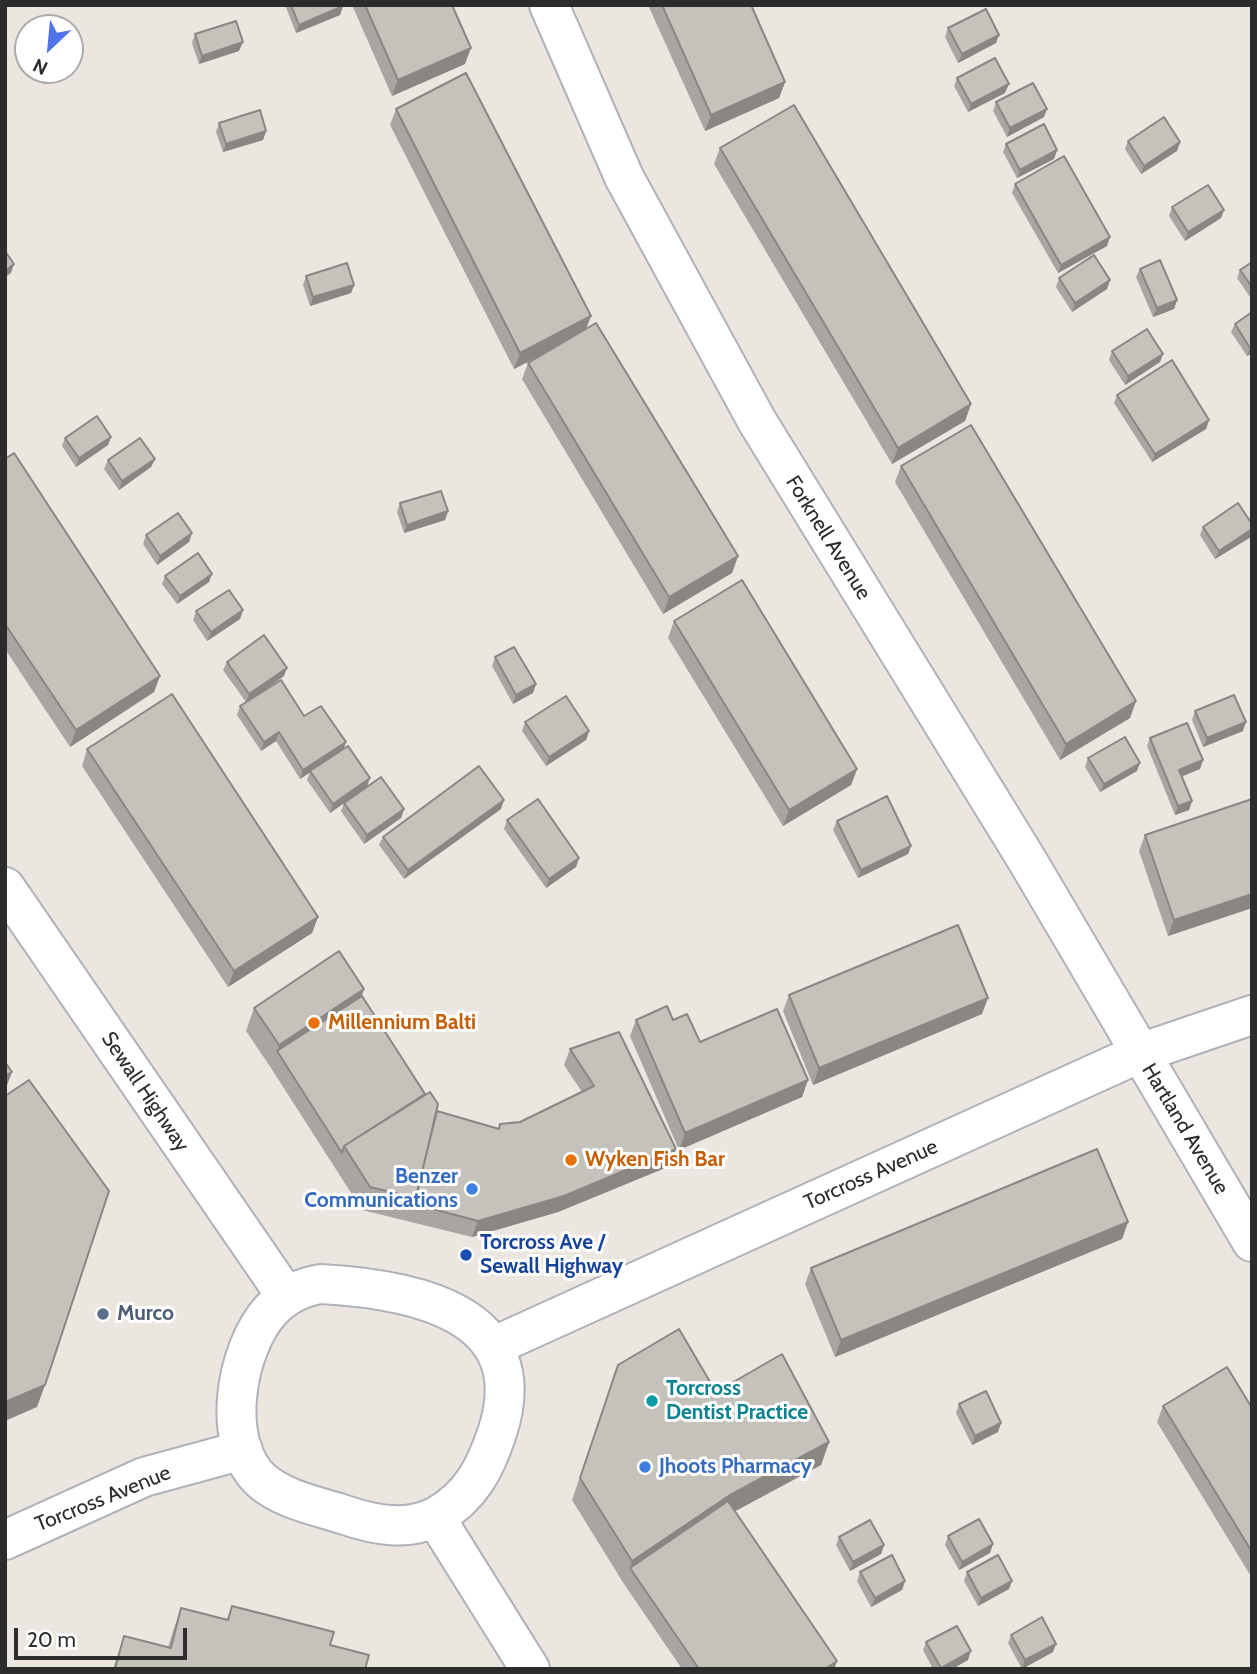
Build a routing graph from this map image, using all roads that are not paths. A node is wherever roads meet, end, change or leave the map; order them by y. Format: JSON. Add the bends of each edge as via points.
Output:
{"nodes":[{"id":1,"x":549,"y":5,"type":"edge"},
{"id":2,"x":5,"y":887,"type":"edge"},
{"id":3,"x":1252,"y":1015,"type":"edge"},
{"id":4,"x":1140,"y":1053,"type":"junction"},
{"id":5,"x":1252,"y":1242,"type":"edge"},
{"id":6,"x":286,"y":1296,"type":"junction"},
{"id":7,"x":495,"y":1346,"type":"junction"},
{"id":8,"x":243,"y":1450,"type":"junction"},
{"id":9,"x":435,"y":1517,"type":"junction"},
{"id":10,"x":5,"y":1540,"type":"edge"},
{"id":11,"x":530,"y":1669,"type":"edge"}],
"edges":[{"from":1,"to":4,"type":"street","name":"Forknell Avenue","via":[[624,177],[757,421],[1021,849]]},
{"from":2,"to":6,"type":"street","name":"Sewall Highway"},
{"from":3,"to":4,"type":"street","name":"Torcross Avenue"},
{"from":4,"to":5,"type":"street","name":"Hartland Avenue"},
{"from":4,"to":7,"type":"street","name":"Torcross Avenue"},
{"from":6,"to":7,"type":"street","via":[[302,1287],[346,1285],[433,1303],[476,1326]]},
{"from":6,"to":8,"type":"street","via":[[258,1327],[244,1368],[235,1402]]},
{"from":7,"to":9,"type":"street","via":[[505,1369],[506,1392],[491,1451],[465,1496]]},
{"from":8,"to":9,"type":"street","via":[[262,1480],[293,1498],[391,1526]]},
{"from":8,"to":10,"type":"street","name":"Torcross Avenue","via":[[144,1477]]},
{"from":9,"to":11,"type":"street"}]}
